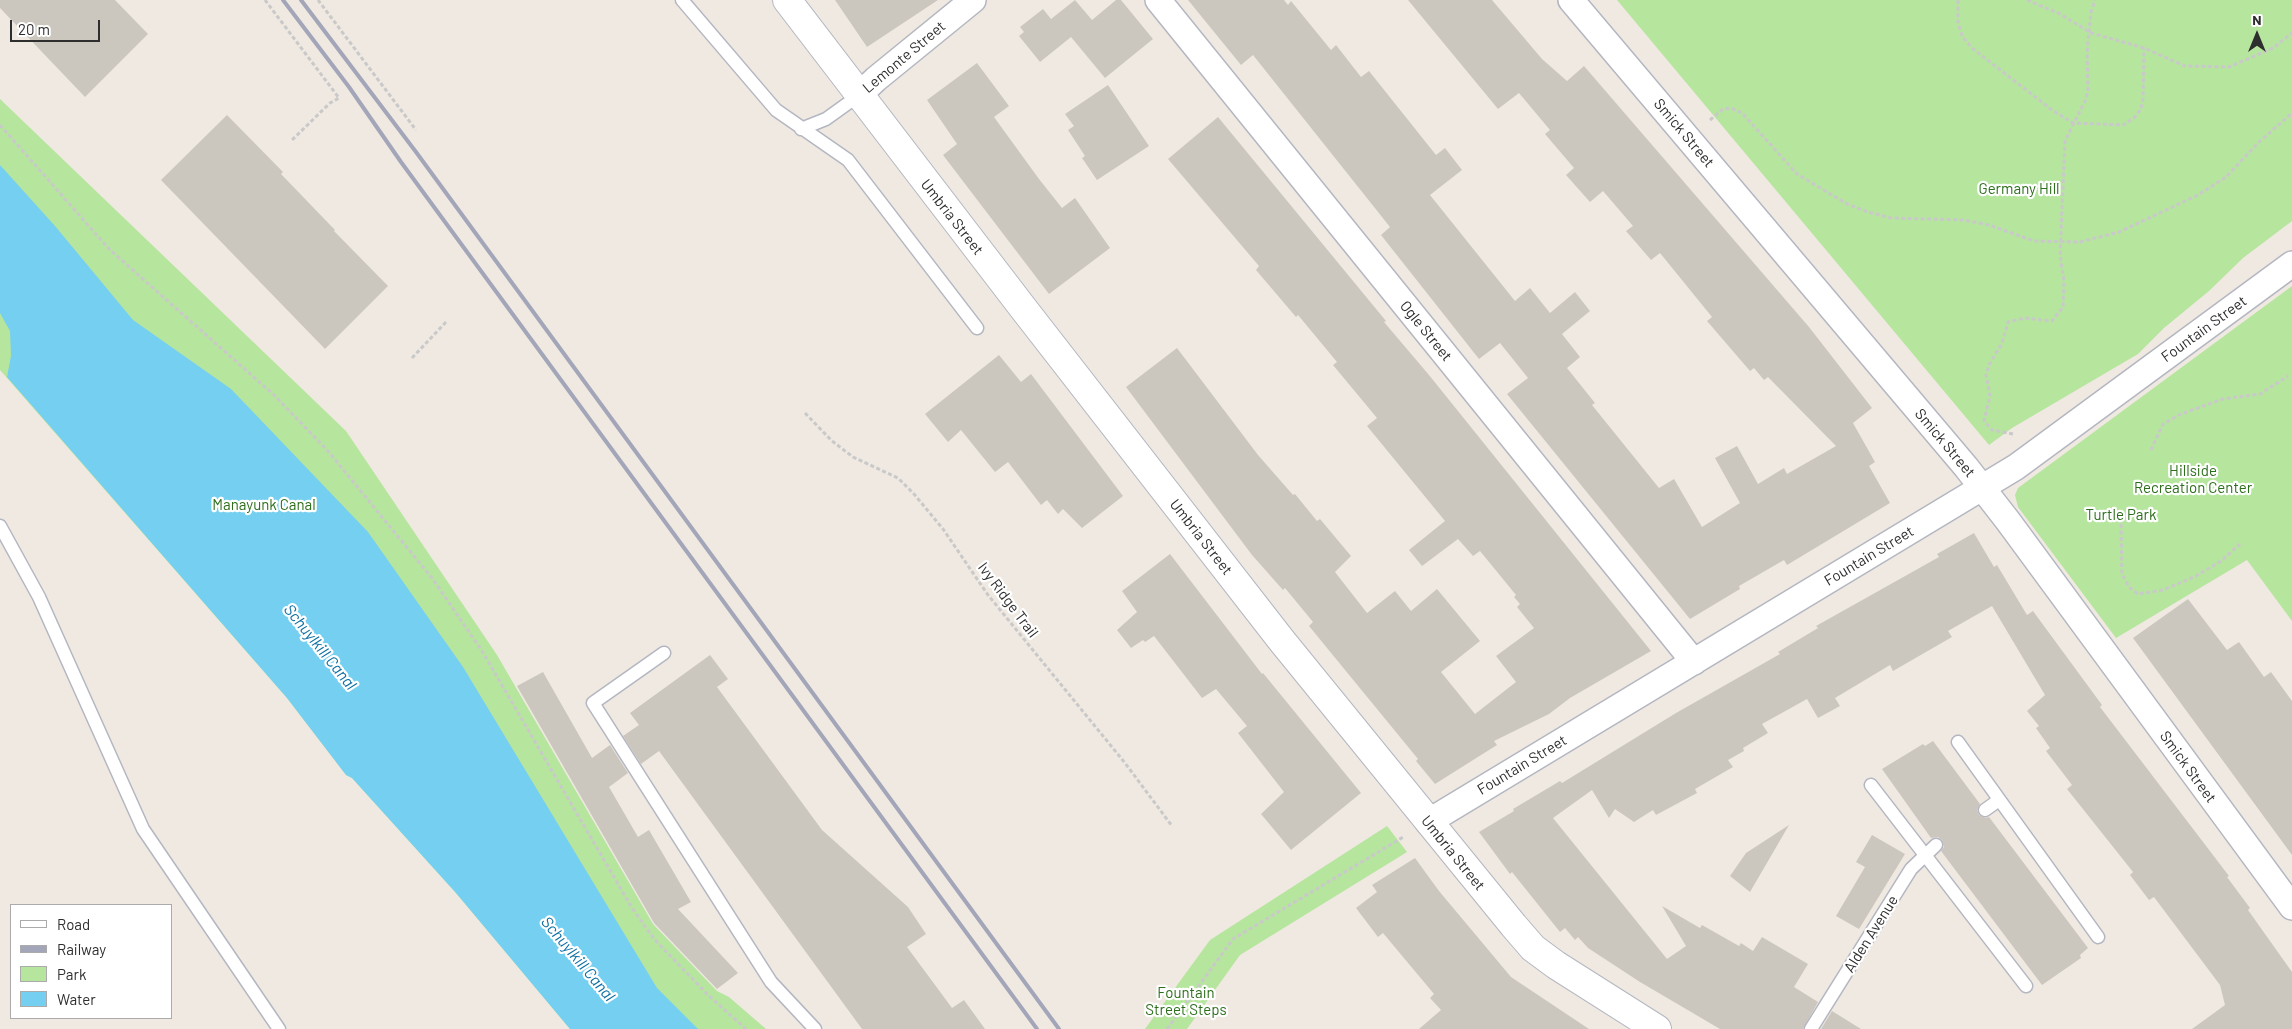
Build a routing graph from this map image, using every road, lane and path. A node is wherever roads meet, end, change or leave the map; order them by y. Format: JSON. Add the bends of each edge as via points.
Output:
{"nodes":[{"id":1,"x":265,"y":0,"type":"edge"},
{"id":2,"x":318,"y":0,"type":"edge"},
{"id":3,"x":682,"y":0,"type":"edge"},
{"id":4,"x":787,"y":0,"type":"edge"},
{"id":5,"x":973,"y":0,"type":"edge"},
{"id":6,"x":1158,"y":0,"type":"edge"},
{"id":7,"x":1571,"y":0,"type":"edge"},
{"id":8,"x":1958,"y":0,"type":"edge"},
{"id":9,"x":2027,"y":0,"type":"edge"},
{"id":10,"x":2095,"y":0,"type":"edge"},
{"id":11,"x":2091,"y":33,"type":"junction"},
{"id":12,"x":2292,"y":33,"type":"edge"},
{"id":13,"x":2144,"y":48,"type":"junction"},
{"id":14,"x":858,"y":96,"type":"junction"},
{"id":15,"x":2292,"y":113,"type":"edge"},
{"id":16,"x":2073,"y":123,"type":"junction"},
{"id":17,"x":0,"y":125,"type":"edge"},
{"id":18,"x":801,"y":129,"type":"junction"},
{"id":19,"x":416,"y":130,"type":"dead end"},
{"id":20,"x":1687,"y":137,"type":"junction"},
{"id":21,"x":292,"y":140,"type":"dead end"},
{"id":22,"x":2060,"y":241,"type":"junction"},
{"id":23,"x":2292,"y":264,"type":"edge"},
{"id":24,"x":446,"y":322,"type":"dead end"},
{"id":25,"x":977,"y":328,"type":"dead end"},
{"id":26,"x":412,"y":358,"type":"dead end"},
{"id":27,"x":2288,"y":376,"type":"dead end"},
{"id":28,"x":805,"y":413,"type":"dead end"},
{"id":29,"x":2016,"y":440,"type":"dead end"},
{"id":30,"x":2151,"y":450,"type":"dead end"},
{"id":31,"x":1982,"y":488,"type":"junction"},
{"id":32,"x":2121,"y":524,"type":"dead end"},
{"id":33,"x":0,"y":526,"type":"edge"},
{"id":34,"x":2240,"y":544,"type":"dead end"},
{"id":35,"x":664,"y":653,"type":"dead end"},
{"id":36,"x":1694,"y":662,"type":"junction"},
{"id":37,"x":1958,"y":742,"type":"dead end"},
{"id":38,"x":1871,"y":785,"type":"dead end"},
{"id":39,"x":1999,"y":800,"type":"junction"},
{"id":40,"x":1985,"y":810,"type":"dead end"},
{"id":41,"x":1172,"y":826,"type":"dead end"},
{"id":42,"x":1417,"y":829,"type":"junction"},
{"id":43,"x":1936,"y":845,"type":"dead end"},
{"id":44,"x":1925,"y":855,"type":"junction"},
{"id":45,"x":2292,"y":908,"type":"edge"},
{"id":46,"x":2098,"y":937,"type":"dead end"},
{"id":47,"x":2026,"y":986,"type":"dead end"},
{"id":48,"x":279,"y":1029,"type":"edge"},
{"id":49,"x":746,"y":1029,"type":"edge"},
{"id":50,"x":815,"y":1029,"type":"edge"},
{"id":51,"x":1167,"y":1029,"type":"edge"},
{"id":52,"x":1658,"y":1029,"type":"edge"},
{"id":53,"x":1811,"y":1029,"type":"edge"}],
"edges":[{"from":1,"to":21,"type":"path","via":[[339,98]]},
{"from":2,"to":19,"type":"path"},
{"from":3,"to":18,"type":"lane","via":[[776,110]]},
{"from":4,"to":14,"type":"main road","name":"Umbria Street"},
{"from":5,"to":14,"type":"street","name":"Lemonte Street"},
{"from":6,"to":36,"type":"street","name":"Ogle Street"},
{"from":7,"to":20,"type":"street","name":"Smick Street"},
{"from":8,"to":16,"type":"path","via":[[1962,36],[1972,48]]},
{"from":9,"to":11,"type":"path","via":[[2060,14]]},
{"from":10,"to":11,"type":"path","via":[[2091,12]]},
{"from":11,"to":13,"type":"path"},
{"from":11,"to":16,"type":"path","via":[[2087,52],[2088,89]]},
{"from":12,"to":13,"type":"path","via":[[2273,48],[2229,67],[2185,66]]},
{"from":13,"to":16,"type":"path","via":[[2143,98],[2141,109],[2134,118],[2124,125]]},
{"from":14,"to":18,"type":"lane","via":[[826,119]]},
{"from":14,"to":42,"type":"main road","name":"Umbria Street","via":[[1282,641]]},
{"from":15,"to":22,"type":"path","via":[[2226,177],[2198,195],[2119,232],[2080,242]]},
{"from":16,"to":22,"type":"path","via":[[2065,141]]},
{"from":17,"to":49,"type":"path","via":[[109,249],[275,396],[327,450],[432,578],[482,651],[632,908],[654,939]]},
{"from":18,"to":25,"type":"lane","via":[[848,160]]},
{"from":20,"to":22,"type":"path","via":[[1723,110],[1731,108],[1742,113],[1797,174],[1847,204],[1891,218],[1963,220],[1989,225],[2034,241]]},
{"from":20,"to":31,"type":"street","name":"Smick Street"},
{"from":22,"to":29,"type":"path","via":[[2064,307],[2052,321],[2025,318],[2008,322],[2002,343],[1986,375],[1990,396],[1984,421],[1992,430],[2012,432]]},
{"from":23,"to":31,"type":"street","name":"Fountain Street","via":[[2016,467]]},
{"from":24,"to":26,"type":"path"},
{"from":27,"to":30,"type":"path","via":[[2260,394],[2223,399],[2181,414],[2163,424]]},
{"from":28,"to":41,"type":"path","name":"Ivy Ridge Trail","via":[[832,441],[854,457],[898,478],[914,494],[943,529],[988,595]]},
{"from":31,"to":36,"type":"street","name":"Fountain Street"},
{"from":31,"to":45,"type":"street","name":"Smick Street"},
{"from":32,"to":34,"type":"path","via":[[2122,574],[2129,587],[2138,594],[2163,590],[2196,576]]},
{"from":33,"to":48,"type":"lane","via":[[40,597],[143,829]]},
{"from":35,"to":50,"type":"lane","via":[[593,703],[771,982]]},
{"from":36,"to":42,"type":"street","name":"Fountain Street"},
{"from":37,"to":39,"type":"lane"},
{"from":38,"to":44,"type":"lane"},
{"from":39,"to":40,"type":"lane"},
{"from":39,"to":46,"type":"lane"},
{"from":42,"to":51,"type":"path","via":[[1233,939]]},
{"from":42,"to":52,"type":"main road","name":"Umbria Street","via":[[1533,948],[1582,983]]},
{"from":43,"to":44,"type":"lane","name":"Alden Avenue"},
{"from":44,"to":47,"type":"lane"},
{"from":44,"to":53,"type":"lane","name":"Alden Avenue","via":[[1911,869]]}]}
